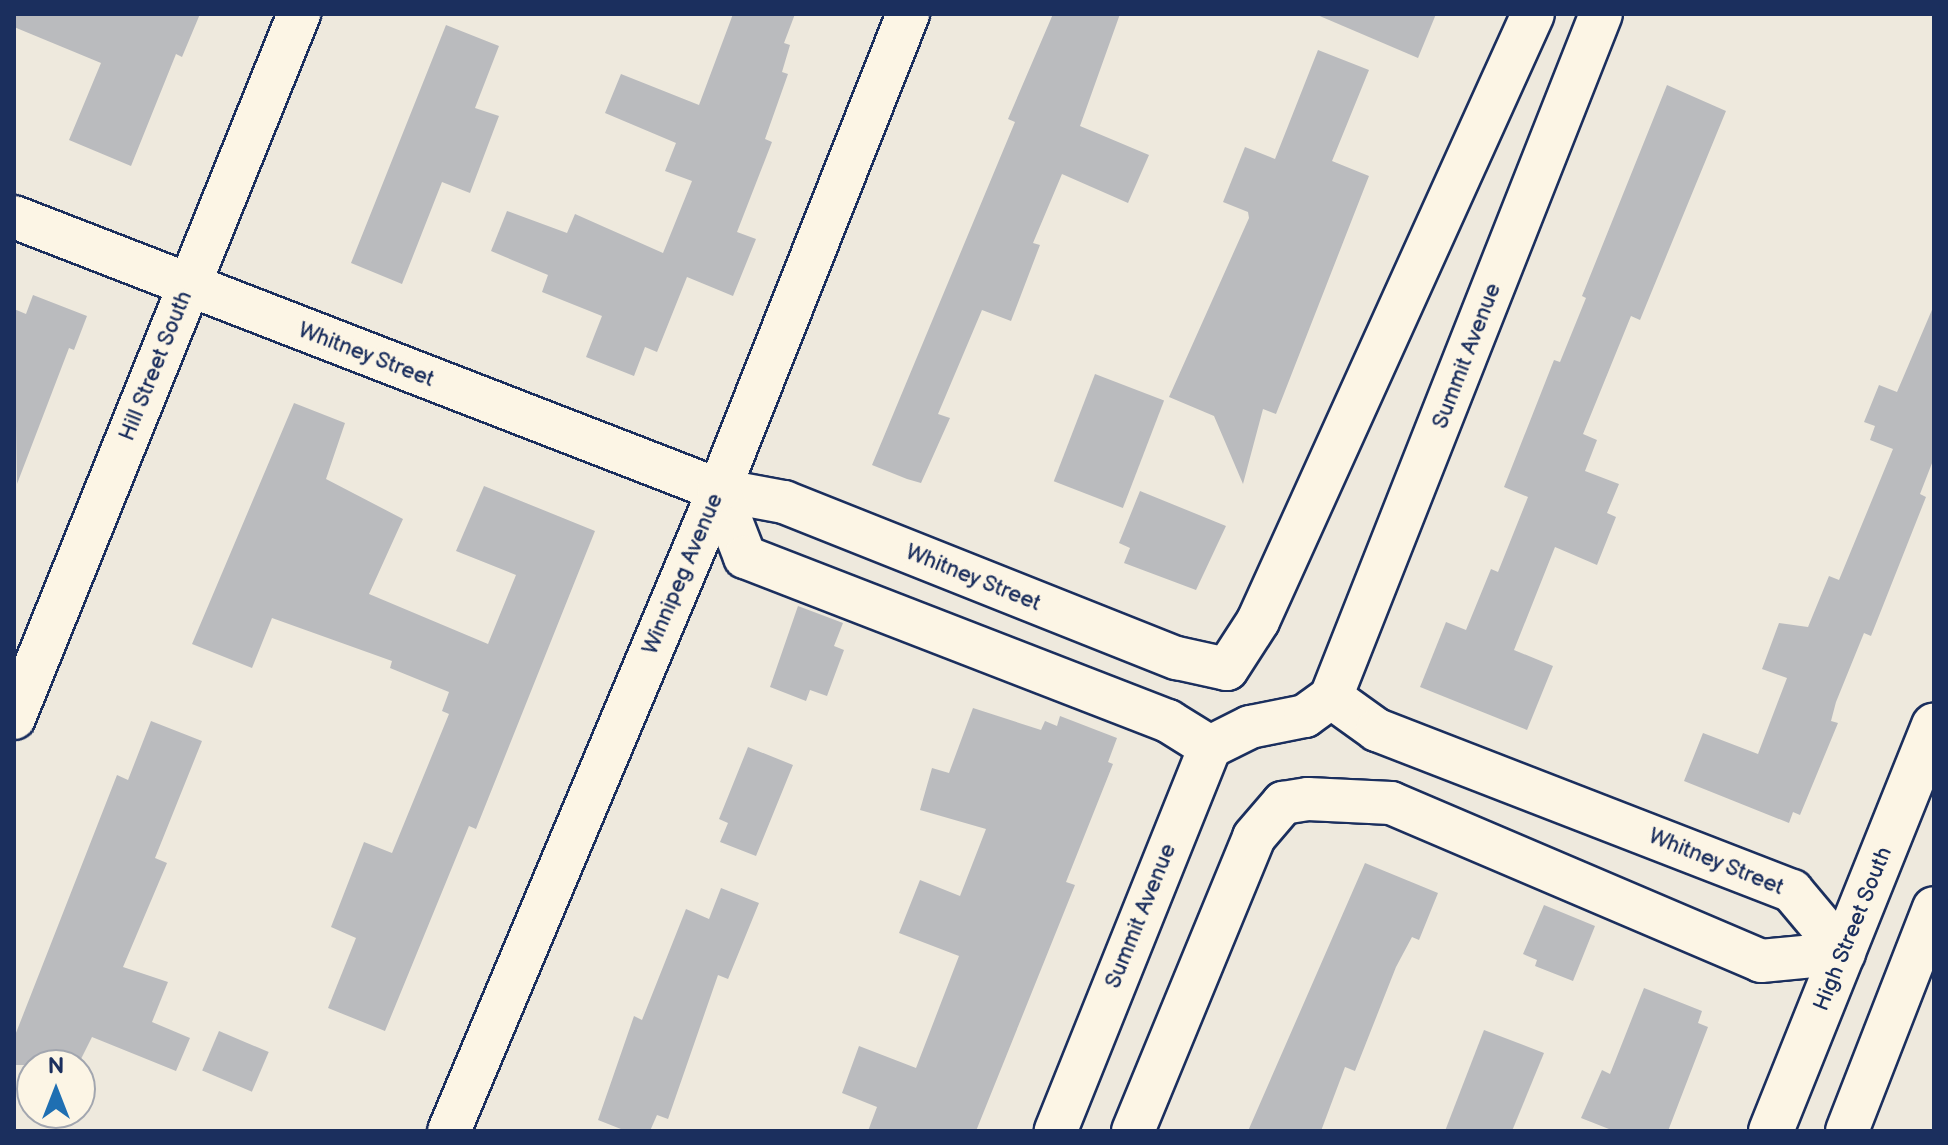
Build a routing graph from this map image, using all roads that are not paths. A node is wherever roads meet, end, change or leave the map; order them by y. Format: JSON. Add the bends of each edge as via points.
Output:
{"nodes":[{"id":1,"x":299,"y":14,"type":"edge"},
{"id":2,"x":908,"y":14,"type":"edge"},
{"id":3,"x":1601,"y":14,"type":"edge"},
{"id":4,"x":1530,"y":22,"type":"edge"},
{"id":5,"x":1585,"y":54,"type":"junction"},
{"id":6,"x":14,"y":217,"type":"edge"},
{"id":7,"x":188,"y":287,"type":"junction"},
{"id":8,"x":719,"y":490,"type":"junction"},
{"id":9,"x":1331,"y":697,"type":"junction"},
{"id":10,"x":14,"y":718,"type":"edge"},
{"id":11,"x":1934,"y":726,"type":"edge"},
{"id":12,"x":1210,"y":747,"type":"junction"},
{"id":13,"x":1934,"y":908,"type":"edge"},
{"id":14,"x":1844,"y":953,"type":"junction"},
{"id":15,"x":449,"y":1131,"type":"edge"},
{"id":16,"x":1056,"y":1131,"type":"edge"},
{"id":17,"x":1133,"y":1131,"type":"edge"},
{"id":18,"x":1771,"y":1131,"type":"edge"},
{"id":19,"x":1847,"y":1131,"type":"edge"}],
"edges":[{"from":1,"to":7,"type":"street","name":"Hill Street South"},
{"from":2,"to":8,"type":"street","name":"Winnipeg Avenue"},
{"from":3,"to":5,"type":"street","name":"Summit Avenue"},
{"from":4,"to":5,"type":"street"},
{"from":4,"to":8,"type":"street","name":"Whitney Street","via":[[1258,621],[1227,669],[1177,658],[784,502]]},
{"from":5,"to":9,"type":"street","name":"Summit Avenue"},
{"from":6,"to":7,"type":"street","name":"Whitney Street"},
{"from":7,"to":8,"type":"street","name":"Whitney Street"},
{"from":7,"to":10,"type":"street","name":"Hill Street South"},
{"from":8,"to":12,"type":"street","via":[[745,557],[1168,721]]},
{"from":8,"to":15,"type":"street","name":"Winnipeg Avenue"},
{"from":9,"to":12,"type":"street","via":[[1305,716],[1250,727]]},
{"from":9,"to":14,"type":"street","name":"Whitney Street","via":[[1377,730],[1792,891]]},
{"from":11,"to":14,"type":"main road","name":"High Street South"},
{"from":12,"to":16,"type":"street","name":"Summit Avenue"},
{"from":13,"to":19,"type":"street"},
{"from":14,"to":17,"type":"street","via":[[1761,961],[1391,803],[1283,803],[1254,837]]},
{"from":14,"to":18,"type":"main road","name":"High Street South"}]}
